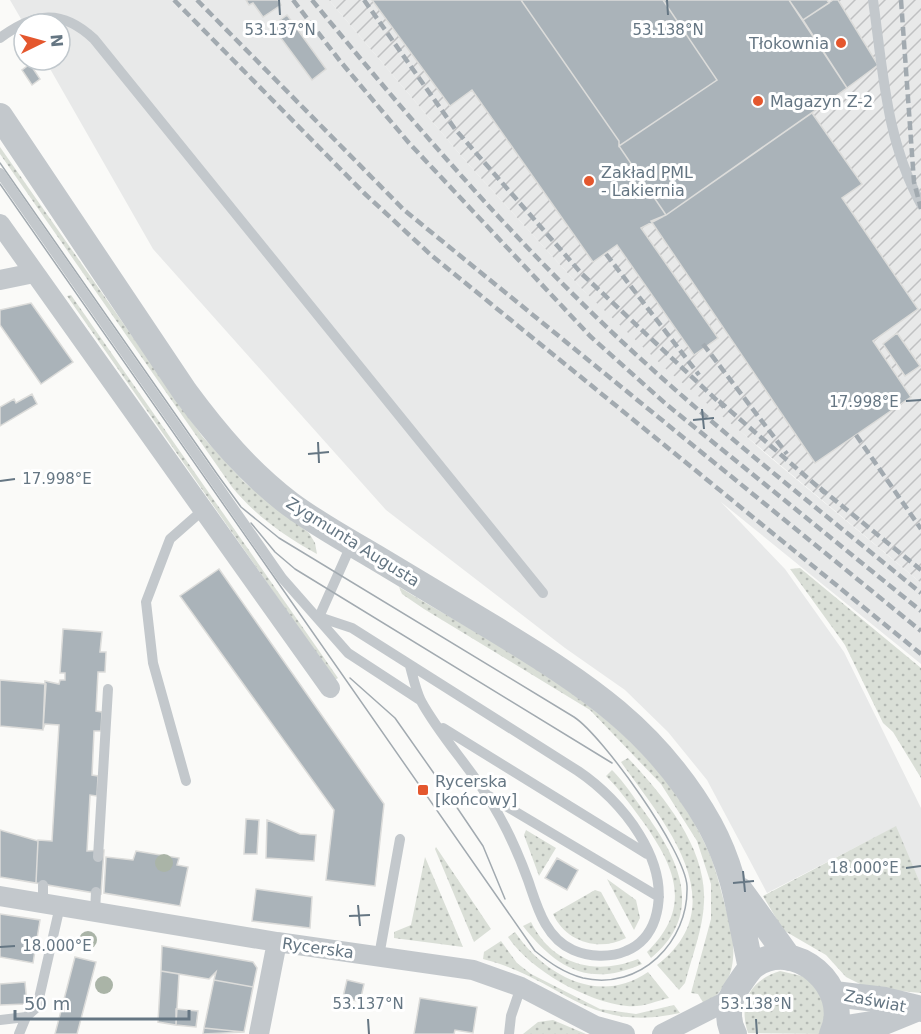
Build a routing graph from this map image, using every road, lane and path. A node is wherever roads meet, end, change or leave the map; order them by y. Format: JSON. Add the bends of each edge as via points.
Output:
{"nodes":[{"id":1,"x":873,"y":0,"type":"edge"},
{"id":2,"x":0,"y":38,"type":"edge"},
{"id":3,"x":0,"y":116,"type":"edge"},
{"id":4,"x":0,"y":173,"type":"edge"},
{"id":5,"x":921,"y":204,"type":"edge"},
{"id":6,"x":0,"y":225,"type":"edge"},
{"id":7,"x":34,"y":273,"type":"junction"},
{"id":8,"x":0,"y":280,"type":"edge"},
{"id":9,"x":203,"y":510,"type":"junction"},
{"id":10,"x":352,"y":543,"type":"junction"},
{"id":11,"x":543,"y":593,"type":"dead end"},
{"id":12,"x":319,"y":617,"type":"junction"},
{"id":13,"x":410,"y":666,"type":"junction"},
{"id":14,"x":330,"y":688,"type":"dead end"},
{"id":15,"x":108,"y":689,"type":"dead end"},
{"id":16,"x":420,"y":700,"type":"junction"},
{"id":17,"x":439,"y":726,"type":"junction"},
{"id":18,"x":186,"y":781,"type":"dead end"},
{"id":19,"x":486,"y":794,"type":"junction"},
{"id":20,"x":400,"y":839,"type":"dead end"},
{"id":21,"x":650,"y":855,"type":"junction"},
{"id":22,"x":98,"y":856,"type":"dead end"},
{"id":23,"x":735,"y":882,"type":"junction"},
{"id":24,"x":96,"y":892,"type":"dead end"},
{"id":25,"x":0,"y":896,"type":"edge"},
{"id":26,"x":659,"y":897,"type":"junction"},
{"id":27,"x":49,"y":898,"type":"junction"},
{"id":28,"x":95,"y":912,"type":"junction"},
{"id":29,"x":277,"y":942,"type":"junction"},
{"id":30,"x":379,"y":956,"type":"junction"},
{"id":31,"x":789,"y":958,"type":"junction"},
{"id":32,"x":751,"y":968,"type":"junction"},
{"id":33,"x":521,"y":987,"type":"junction"},
{"id":34,"x":733,"y":993,"type":"junction"},
{"id":35,"x":834,"y":994,"type":"junction"},
{"id":36,"x":918,"y":1009,"type":"edge"},
{"id":37,"x":26,"y":1017,"type":"junction"},
{"id":38,"x":0,"y":1020,"type":"edge"},
{"id":39,"x":833,"y":1032,"type":"edge"},
{"id":40,"x":19,"y":1034,"type":"edge"},
{"id":41,"x":259,"y":1034,"type":"edge"},
{"id":42,"x":509,"y":1034,"type":"edge"},
{"id":43,"x":625,"y":1034,"type":"edge"},
{"id":44,"x":662,"y":1034,"type":"edge"},
{"id":45,"x":734,"y":1034,"type":"edge"}],
"edges":[{"from":1,"to":5,"type":"lane","via":[[892,133],[908,181]]},
{"from":2,"to":11,"type":"lane","via":[[30,21],[52,17],[67,20],[94,39]]},
{"from":3,"to":10,"type":"street","name":"Zygmunta Augusta","via":[[217,435],[273,490]]},
{"from":4,"to":12,"type":"lane","via":[[270,561]]},
{"from":6,"to":7,"type":"street"},
{"from":7,"to":8,"type":"street"},
{"from":7,"to":9,"type":"street"},
{"from":9,"to":14,"type":"street"},
{"from":9,"to":18,"type":"lane","via":[[170,539],[146,602],[153,663]]},
{"from":10,"to":12,"type":"lane"},
{"from":10,"to":23,"type":"street","name":"Zygmunta Augusta","via":[[579,680],[627,720],[660,754],[697,804]]},
{"from":12,"to":13,"type":"lane","via":[[352,628]]},
{"from":12,"to":16,"type":"lane","via":[[348,653]]},
{"from":13,"to":16,"type":"lane"},
{"from":13,"to":21,"type":"lane","via":[[594,782],[617,804]]},
{"from":15,"to":22,"type":"lane"},
{"from":16,"to":17,"type":"lane"},
{"from":17,"to":19,"type":"lane"},
{"from":17,"to":21,"type":"lane"},
{"from":19,"to":26,"type":"lane"},
{"from":19,"to":26,"type":"lane","via":[[508,832],[546,926],[565,946],[594,956],[629,950],[647,936]]},
{"from":20,"to":30,"type":"lane"},
{"from":21,"to":26,"type":"lane"},
{"from":23,"to":31,"type":"street","name":"Zygmunta Augusta"},
{"from":23,"to":32,"type":"street","name":"Zygmunta Augusta"},
{"from":24,"to":28,"type":"lane"},
{"from":25,"to":27,"type":"street","name":"Rycerska"},
{"from":27,"to":28,"type":"street","name":"Rycerska"},
{"from":27,"to":37,"type":"lane","via":[[38,1007]]},
{"from":28,"to":29,"type":"street","name":"Rycerska"},
{"from":29,"to":30,"type":"street","name":"Rycerska"},
{"from":29,"to":41,"type":"street"},
{"from":30,"to":33,"type":"street","name":"Rycerska","via":[[473,970]]},
{"from":31,"to":32,"type":"street"},
{"from":31,"to":35,"type":"street","via":[[808,964],[824,976]]},
{"from":32,"to":34,"type":"street"},
{"from":33,"to":42,"type":"lane"},
{"from":33,"to":43,"type":"street","name":"Rycerska","via":[[596,1026]]},
{"from":34,"to":44,"type":"street","via":[[723,1003]]},
{"from":34,"to":45,"type":"street","via":[[729,1011]]},
{"from":35,"to":36,"type":"street","name":"Zaświat","via":[[885,1000]]},
{"from":35,"to":39,"type":"street","via":[[837,1012]]},
{"from":36,"to":39,"type":"street","name":"Zaświat","via":[[884,1022]]},
{"from":37,"to":38,"type":"lane"},
{"from":37,"to":40,"type":"lane"}]}
